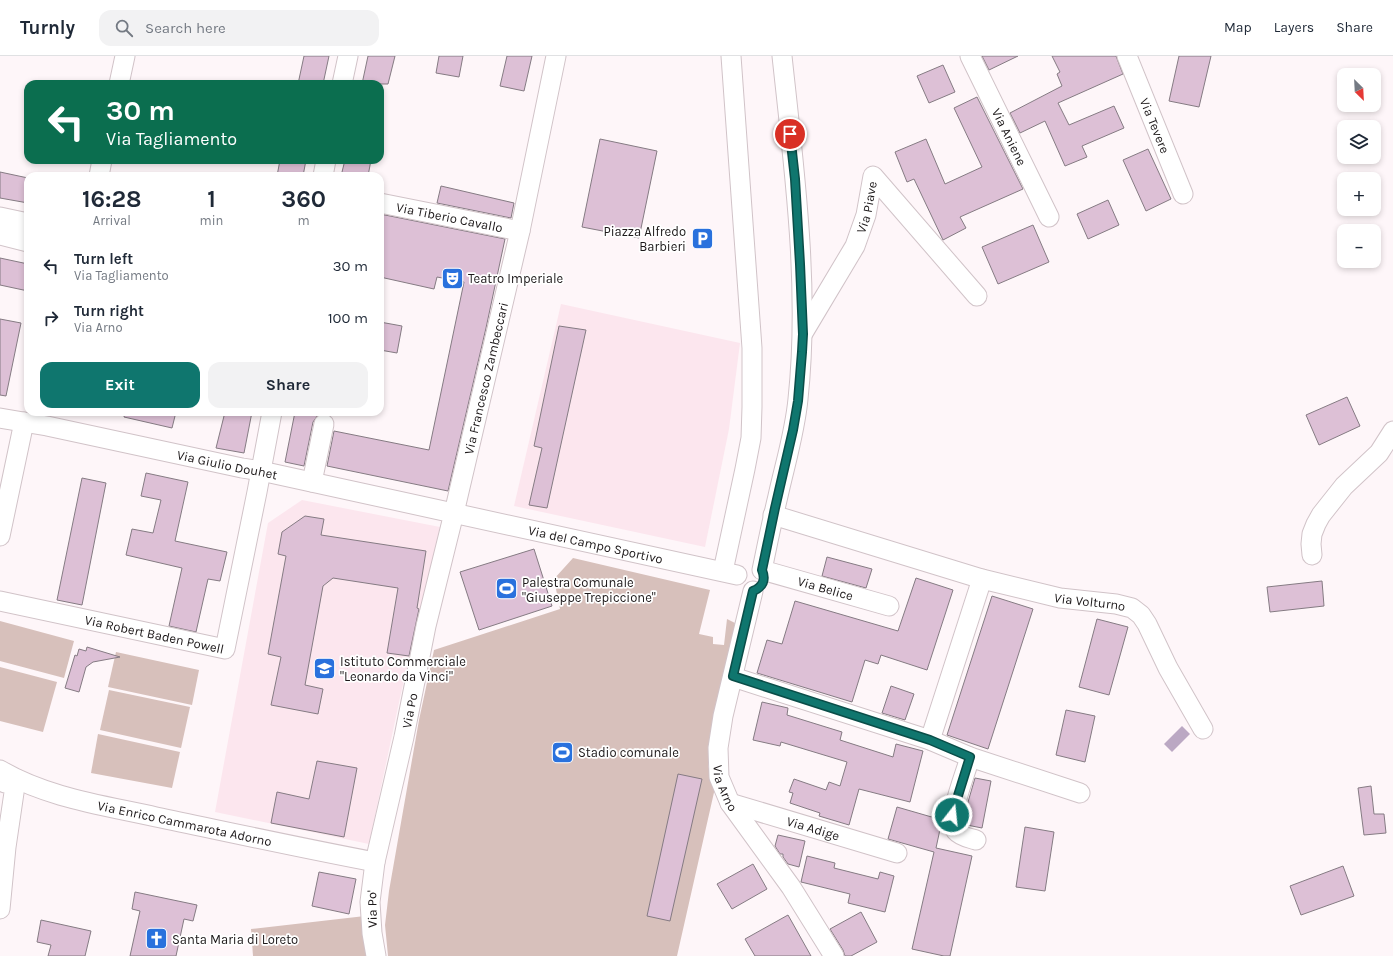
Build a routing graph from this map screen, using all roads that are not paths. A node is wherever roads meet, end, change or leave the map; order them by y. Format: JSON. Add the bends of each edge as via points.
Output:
{"nodes":[{"id":1,"x":125,"y":56,"type":"edge"},
{"id":2,"x":348,"y":56,"type":"edge"},
{"id":3,"x":556,"y":56,"type":"edge"},
{"id":4,"x":731,"y":56,"type":"edge"},
{"id":5,"x":782,"y":56,"type":"edge"},
{"id":6,"x":970,"y":56,"type":"edge"},
{"id":7,"x":1127,"y":56,"type":"edge"},
{"id":8,"x":120,"y":80,"type":"edge"},
{"id":9,"x":343,"y":80,"type":"edge"},
{"id":10,"x":1183,"y":194,"type":"dead end"},
{"id":11,"x":384,"y":204,"type":"edge"},
{"id":12,"x":0,"y":217,"type":"edge"},
{"id":13,"x":1049,"y":217,"type":"dead end"},
{"id":14,"x":24,"y":222,"type":"edge"},
{"id":15,"x":520,"y":231,"type":"junction"},
{"id":16,"x":0,"y":235,"type":"edge"},
{"id":17,"x":24,"y":241,"type":"edge"},
{"id":18,"x":977,"y":296,"type":"dead end"},
{"id":19,"x":803,"y":334,"type":"junction"},
{"id":20,"x":271,"y":416,"type":"edge"},
{"id":21,"x":0,"y":418,"type":"edge"},
{"id":22,"x":48,"y":419,"type":"edge"},
{"id":23,"x":24,"y":422,"type":"junction"},
{"id":24,"x":324,"y":424,"type":"dead end"},
{"id":25,"x":1393,"y":431,"type":"edge"},
{"id":26,"x":261,"y":471,"type":"junction"},
{"id":27,"x":312,"y":482,"type":"junction"},
{"id":28,"x":454,"y":513,"type":"junction"},
{"id":29,"x":773,"y":515,"type":"junction"},
{"id":30,"x":0,"y":536,"type":"edge"},
{"id":31,"x":1312,"y":555,"type":"dead end"},
{"id":32,"x":762,"y":570,"type":"junction"},
{"id":33,"x":730,"y":573,"type":"junction"},
{"id":34,"x":982,"y":579,"type":"junction"},
{"id":35,"x":753,"y":591,"type":"junction"},
{"id":36,"x":0,"y":601,"type":"edge"},
{"id":37,"x":889,"y":606,"type":"dead end"},
{"id":38,"x":733,"y":676,"type":"junction"},
{"id":39,"x":1203,"y":729,"type":"dead end"},
{"id":40,"x":930,"y":740,"type":"junction"},
{"id":41,"x":970,"y":757,"type":"junction"},
{"id":42,"x":5,"y":778,"type":"edge"},
{"id":43,"x":1080,"y":793,"type":"dead end"},
{"id":44,"x":730,"y":803,"type":"junction"},
{"id":45,"x":976,"y":840,"type":"dead end"},
{"id":46,"x":897,"y":854,"type":"dead end"},
{"id":47,"x":375,"y":862,"type":"junction"},
{"id":48,"x":0,"y":909,"type":"edge"},
{"id":49,"x":376,"y":956,"type":"edge"},
{"id":50,"x":834,"y":956,"type":"edge"}],
"edges":[{"from":1,"to":8,"type":"street"},
{"from":2,"to":9,"type":"street"},
{"from":3,"to":15,"type":"street","name":"Via Francesco Zambeccari"},
{"from":4,"to":33,"type":"street","via":[[752,348],[752,407],[748,453]]},
{"from":5,"to":19,"type":"street","via":[[795,179]]},
{"from":6,"to":13,"type":"street","name":"Via Aniene"},
{"from":7,"to":10,"type":"street","name":"Via Tevere"},
{"from":11,"to":15,"type":"street","name":"Via Tiberio Cavallo"},
{"from":12,"to":14,"type":"street"},
{"from":15,"to":28,"type":"street","name":"Via Francesco Zambeccari"},
{"from":16,"to":17,"type":"street"},
{"from":18,"to":19,"type":"street","name":"Via Piave","via":[[873,176],[866,215],[855,246]]},
{"from":19,"to":29,"type":"street","via":[[795,420]]},
{"from":20,"to":26,"type":"street"},
{"from":21,"to":23,"type":"street","name":"Via Giulio Douhet"},
{"from":22,"to":23,"type":"street","name":"Via Giulio Douhet"},
{"from":22,"to":26,"type":"street","name":"Via Giulio Douhet"},
{"from":23,"to":30,"type":"street"},
{"from":24,"to":27,"type":"street"},
{"from":25,"to":31,"type":"street","via":[[1379,453],[1344,486],[1321,515],[1312,534]]},
{"from":26,"to":27,"type":"street","name":"Via Giulio Douhet"},
{"from":26,"to":36,"type":"street","name":"Via Robert Baden Powell","via":[[225,649]]},
{"from":27,"to":28,"type":"street","name":"Via Giulio Douhet"},
{"from":28,"to":33,"type":"street","name":"Via del Campo Sportivo"},
{"from":28,"to":47,"type":"street","name":"Via Po","via":[[426,626]]},
{"from":29,"to":32,"type":"street"},
{"from":29,"to":34,"type":"street","name":"Via Volturno"},
{"from":32,"to":33,"type":"street","name":"Via Belice","via":[[756,565],[748,564]]},
{"from":32,"to":35,"type":"street","via":[[762,585]]},
{"from":32,"to":37,"type":"street","name":"Via Belice"},
{"from":33,"to":35,"type":"street","via":[[744,590]]},
{"from":34,"to":39,"type":"street","name":"Via Volturno","via":[[1060,598],[1126,606],[1137,611]]},
{"from":34,"to":40,"type":"street"},
{"from":35,"to":38,"type":"street","name":"Via Arno"},
{"from":38,"to":40,"type":"street"},
{"from":38,"to":44,"type":"street","name":"Via Arno","via":[[723,716],[718,756],[720,777]]},
{"from":40,"to":41,"type":"street"},
{"from":41,"to":43,"type":"street"},
{"from":41,"to":45,"type":"street","via":[[952,822],[959,834]]},
{"from":42,"to":47,"type":"street","name":"Via Enrico Cammarota Adorno","via":[[78,800]]},
{"from":42,"to":48,"type":"street","via":[[6,847]]},
{"from":44,"to":46,"type":"street","name":"Via Adige"},
{"from":44,"to":50,"type":"street","name":"Via Arno","via":[[791,887]]},
{"from":47,"to":49,"type":"street","name":"Via Po'","via":[[371,910]]}]}
